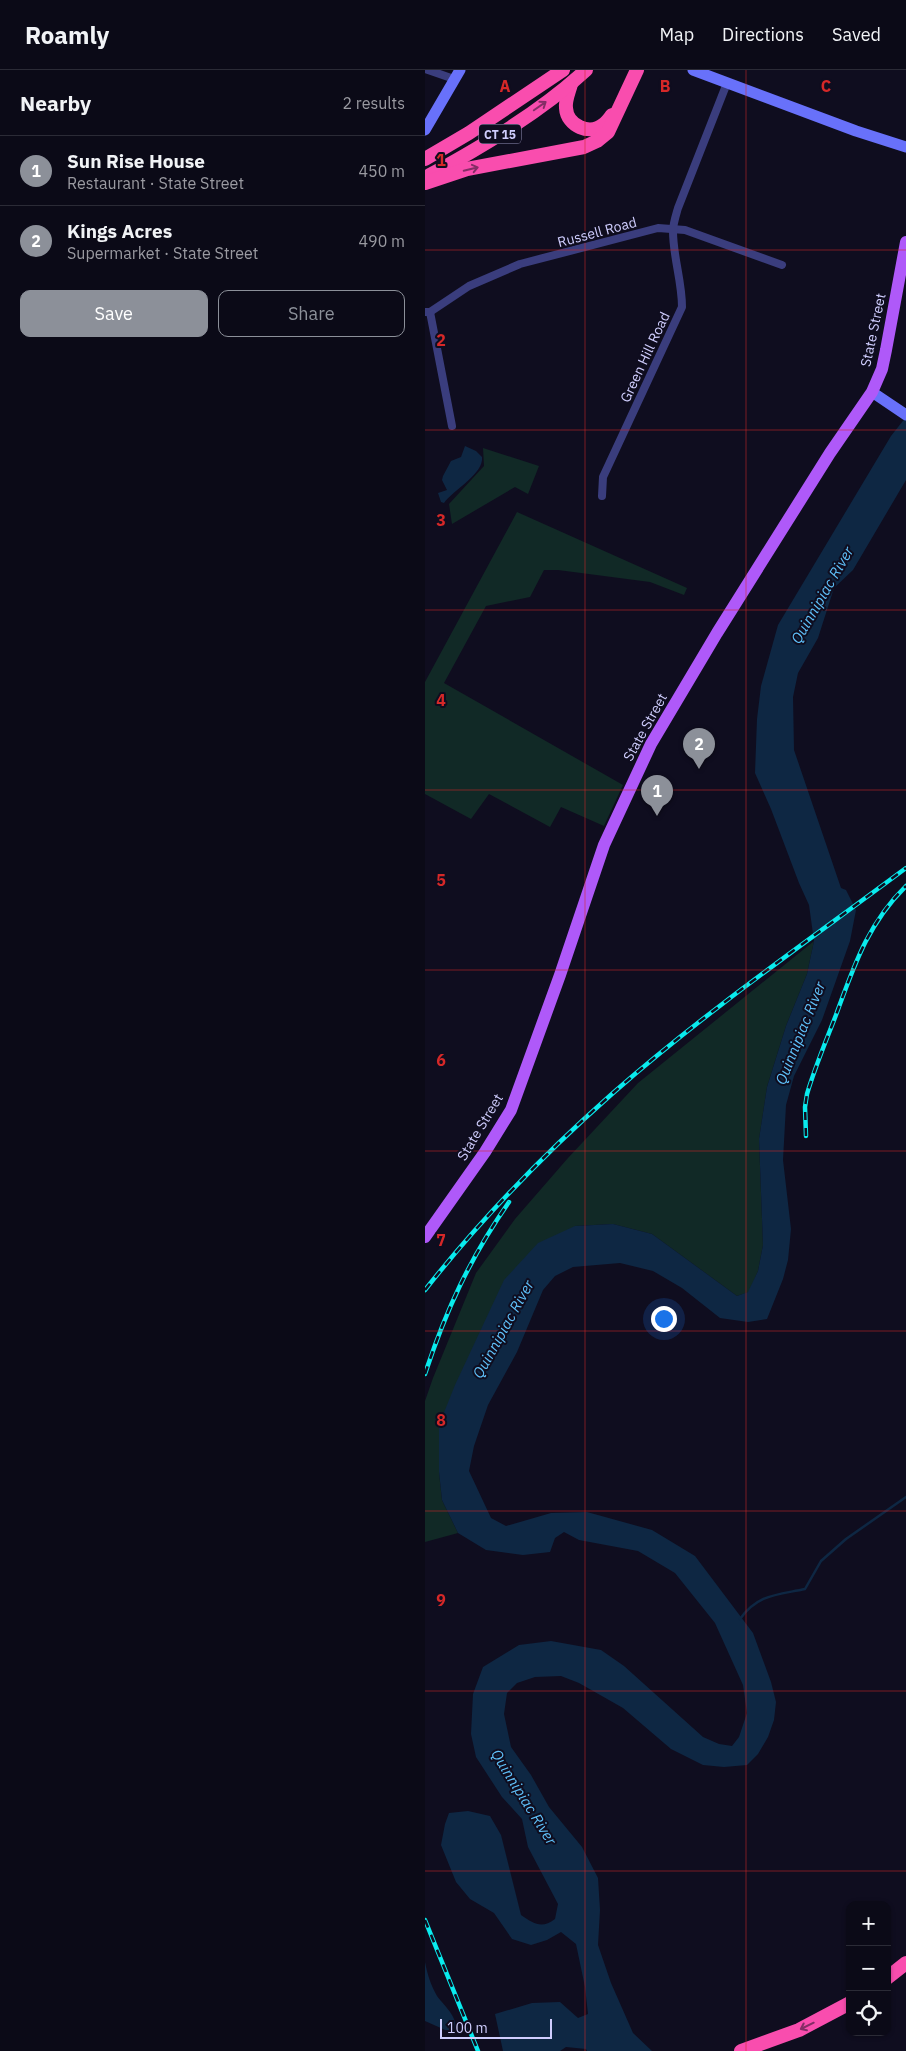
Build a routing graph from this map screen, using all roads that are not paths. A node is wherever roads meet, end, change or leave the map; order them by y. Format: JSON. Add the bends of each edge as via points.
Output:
{"nodes":[{"id":1,"x":428,"y":70,"type":"edge"},
{"id":2,"x":563,"y":70,"type":"edge"},
{"id":3,"x":587,"y":70,"type":"edge"},
{"id":4,"x":637,"y":70,"type":"edge"},
{"id":5,"x":693,"y":70,"type":"edge"},
{"id":6,"x":457,"y":74,"type":"edge"},
{"id":7,"x":727,"y":82,"type":"junction"},
{"id":8,"x":571,"y":84,"type":"junction"},
{"id":9,"x":622,"y":103,"type":"junction"},
{"id":10,"x":425,"y":130,"type":"edge"},
{"id":11,"x":906,"y":147,"type":"edge"},
{"id":12,"x":425,"y":159,"type":"edge"},
{"id":13,"x":425,"y":178,"type":"edge"},
{"id":14,"x":425,"y":184,"type":"edge"},
{"id":15,"x":673,"y":229,"type":"junction"},
{"id":16,"x":906,"y":242,"type":"edge"},
{"id":17,"x":782,"y":265,"type":"dead end"},
{"id":18,"x":427,"y":312,"type":"edge"},
{"id":19,"x":872,"y":392,"type":"junction"},
{"id":20,"x":906,"y":415,"type":"edge"},
{"id":21,"x":452,"y":426,"type":"dead end"},
{"id":22,"x":602,"y":496,"type":"dead end"},
{"id":23,"x":425,"y":1237,"type":"edge"},
{"id":24,"x":906,"y":1963,"type":"edge"},
{"id":25,"x":891,"y":1975,"type":"edge"},
{"id":26,"x":846,"y":2005,"type":"edge"},
{"id":27,"x":741,"y":2051,"type":"edge"}],
"edges":[{"from":1,"to":6,"type":"street"},
{"from":2,"to":12,"type":"highway","number":"CT 15"},
{"from":3,"to":8,"type":"highway","number":"CT 15"},
{"from":4,"to":9,"type":"highway"},
{"from":5,"to":7,"type":"main road"},
{"from":6,"to":10,"type":"main road"},
{"from":7,"to":11,"type":"main road"},
{"from":7,"to":15,"type":"street","name":"Green Hill Road","via":[[678,208]]},
{"from":8,"to":9,"type":"highway","via":[[566,108],[569,119],[582,128],[603,125]]},
{"from":13,"to":8,"type":"highway","number":"CT 15","one_way":true,"via":[[481,147]]},
{"from":14,"to":9,"type":"highway","one_way":true,"via":[[467,170],[584,147],[608,132]]},
{"from":15,"to":17,"type":"street","name":"Russell Road","via":[[685,230]]},
{"from":15,"to":18,"type":"street","name":"Russell Road","via":[[658,228],[520,264],[469,286]]},
{"from":15,"to":22,"type":"street","name":"Green Hill Road","via":[[681,307],[603,477]]},
{"from":16,"to":19,"type":"main road","name":"State Street","via":[[882,369]]},
{"from":18,"to":21,"type":"street"},
{"from":19,"to":20,"type":"main road"},
{"from":19,"to":23,"type":"main road","name":"State Street","via":[[830,453],[651,744],[604,845],[511,1110]]},
{"from":24,"to":25,"type":"highway"},
{"from":26,"to":27,"type":"highway","one_way":true,"via":[[793,2032]]}]}
